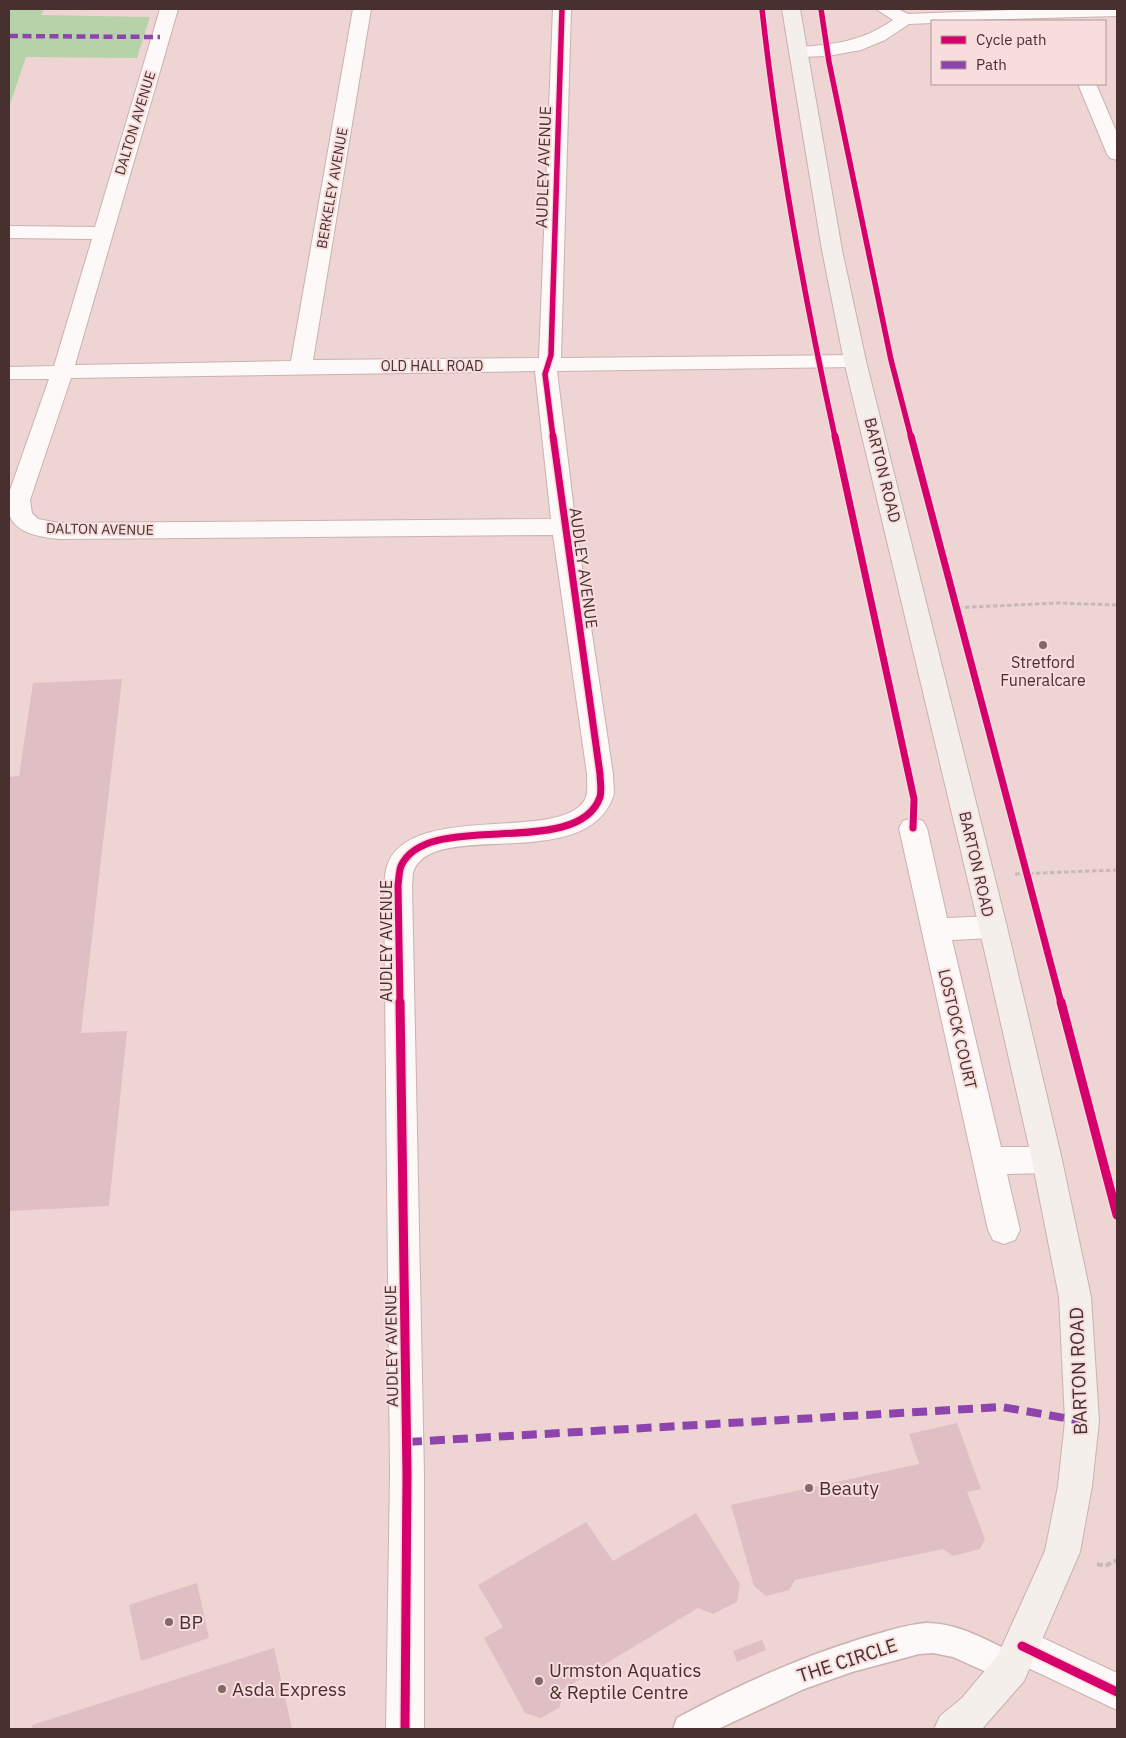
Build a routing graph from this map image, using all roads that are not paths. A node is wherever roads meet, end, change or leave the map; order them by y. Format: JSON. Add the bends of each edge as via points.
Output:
{"nodes":[{"id":1,"x":169,"y":9,"type":"edge"},
{"id":2,"x":362,"y":9,"type":"edge"},
{"id":3,"x":562,"y":9,"type":"edge"},
{"id":4,"x":792,"y":9,"type":"edge"},
{"id":5,"x":885,"y":9,"type":"edge"},
{"id":6,"x":1117,"y":10,"type":"edge"},
{"id":7,"x":1058,"y":17,"type":"edge"},
{"id":8,"x":905,"y":19,"type":"junction"},
{"id":9,"x":798,"y":52,"type":"junction"},
{"id":10,"x":1087,"y":85,"type":"edge"},
{"id":11,"x":1117,"y":154,"type":"edge"},
{"id":12,"x":9,"y":232,"type":"edge"},
{"id":13,"x":102,"y":233,"type":"junction"},
{"id":14,"x":855,"y":361,"type":"junction"},
{"id":15,"x":548,"y":365,"type":"junction"},
{"id":16,"x":301,"y":367,"type":"junction"},
{"id":17,"x":62,"y":370,"type":"junction"},
{"id":18,"x":9,"y":373,"type":"edge"},
{"id":19,"x":564,"y":527,"type":"junction"},
{"id":20,"x":913,"y":828,"type":"dead end"},
{"id":21,"x":992,"y":927,"type":"junction"},
{"id":22,"x":936,"y":929,"type":"junction"},
{"id":23,"x":1047,"y":1160,"type":"junction"},
{"id":24,"x":988,"y":1161,"type":"junction"},
{"id":25,"x":1004,"y":1230,"type":"dead end"},
{"id":26,"x":1017,"y":1657,"type":"junction"},
{"id":27,"x":1117,"y":1692,"type":"edge"},
{"id":28,"x":406,"y":1729,"type":"edge"},
{"id":29,"x":688,"y":1729,"type":"edge"},
{"id":30,"x":953,"y":1729,"type":"edge"}],
"edges":[{"from":1,"to":13,"type":"street","name":"DALTON AVENUE"},
{"from":2,"to":16,"type":"street","name":"BERKELEY AVENUE"},
{"from":3,"to":15,"type":"street","name":"AUDLEY AVENUE","via":[[551,355]]},
{"from":4,"to":9,"type":"street","name":"BARTON ROAD"},
{"from":5,"to":8,"type":"street"},
{"from":6,"to":7,"type":"street"},
{"from":7,"to":8,"type":"street"},
{"from":8,"to":9,"type":"street","via":[[862,45]]},
{"from":9,"to":14,"type":"street","name":"BARTON ROAD"},
{"from":10,"to":11,"type":"street"},
{"from":12,"to":13,"type":"street"},
{"from":13,"to":17,"type":"street","name":"DALTON AVENUE"},
{"from":14,"to":15,"type":"street","name":"OLD HALL ROAD"},
{"from":14,"to":21,"type":"street","name":"BARTON ROAD","via":[[918,609]]},
{"from":15,"to":16,"type":"street","name":"OLD HALL ROAD"},
{"from":15,"to":19,"type":"street","name":"AUDLEY AVENUE","via":[[545,374]]},
{"from":16,"to":17,"type":"street","name":"OLD HALL ROAD"},
{"from":17,"to":18,"type":"street","name":"OLD HALL ROAD"},
{"from":17,"to":19,"type":"street","name":"DALTON AVENUE","via":[[18,500],[24,522],[37,528],[58,531]]},
{"from":19,"to":28,"type":"street","name":"AUDLEY AVENUE","via":[[600,774],[600,796],[590,814],[562,827],[453,837],[434,842],[414,851],[401,866],[398,885],[407,1474]]},
{"from":20,"to":22,"type":"street","name":"LOSTOCK COURT"},
{"from":21,"to":22,"type":"street","name":"BARTON ROAD"},
{"from":21,"to":23,"type":"street","name":"BARTON ROAD"},
{"from":22,"to":24,"type":"street","name":"LOSTOCK COURT"},
{"from":23,"to":24,"type":"street"},
{"from":23,"to":26,"type":"street","name":"BARTON ROAD","via":[[1075,1297],[1082,1422],[1076,1486],[1062,1552]]},
{"from":24,"to":25,"type":"street","name":"LOSTOCK COURT"},
{"from":26,"to":27,"type":"street"},
{"from":26,"to":29,"type":"lane","name":"THE CIRCLE","via":[[934,1638],[914,1639],[790,1678]]},
{"from":26,"to":30,"type":"street","name":"BARTON ROAD","via":[[975,1711]]}]}
